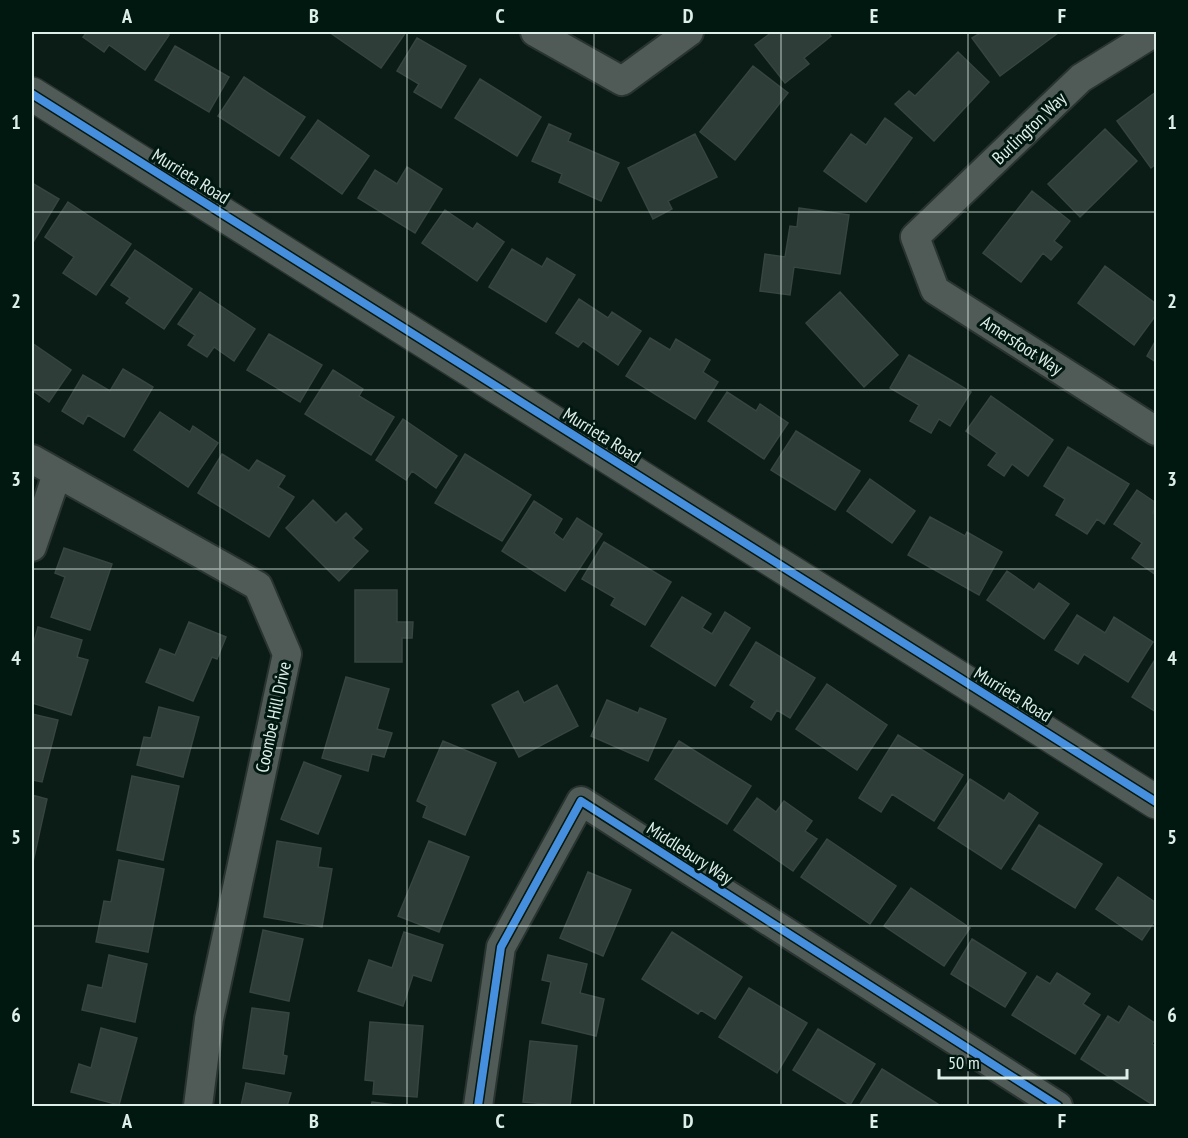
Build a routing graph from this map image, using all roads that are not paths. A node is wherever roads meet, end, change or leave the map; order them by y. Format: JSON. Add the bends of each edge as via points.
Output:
{"nodes":[{"id":1,"x":535,"y":32,"type":"edge"},
{"id":2,"x":689,"y":32,"type":"edge"},
{"id":3,"x":1155,"y":32,"type":"edge"},
{"id":4,"x":32,"y":94,"type":"edge"},
{"id":5,"x":915,"y":237,"type":"joint"},
{"id":6,"x":1156,"y":431,"type":"edge"},
{"id":7,"x":32,"y":459,"type":"edge"},
{"id":8,"x":57,"y":474,"type":"junction"},
{"id":9,"x":32,"y":547,"type":"edge"},
{"id":10,"x":1156,"y":802,"type":"edge"},
{"id":11,"x":198,"y":1107,"type":"edge"},
{"id":12,"x":478,"y":1107,"type":"edge"},
{"id":13,"x":1058,"y":1107,"type":"edge"}],
"edges":[{"from":1,"to":2,"type":"street","via":[[622,81]]},
{"from":3,"to":5,"type":"street","name":"Burlington Way","via":[[1081,78]]},
{"from":4,"to":10,"type":"main road","name":"Murrieta Road"},
{"from":5,"to":6,"type":"street","name":"Amersfoot Way","via":[[935,290]]},
{"from":7,"to":8,"type":"street","name":"Coombe Hill Drive"},
{"from":8,"to":9,"type":"street"},
{"from":8,"to":11,"type":"street","name":"Coombe Hill Drive","via":[[258,586],[287,654],[209,1019]]},
{"from":12,"to":13,"type":"street","name":"Middlebury Way","via":[[501,947],[581,801]]}]}
